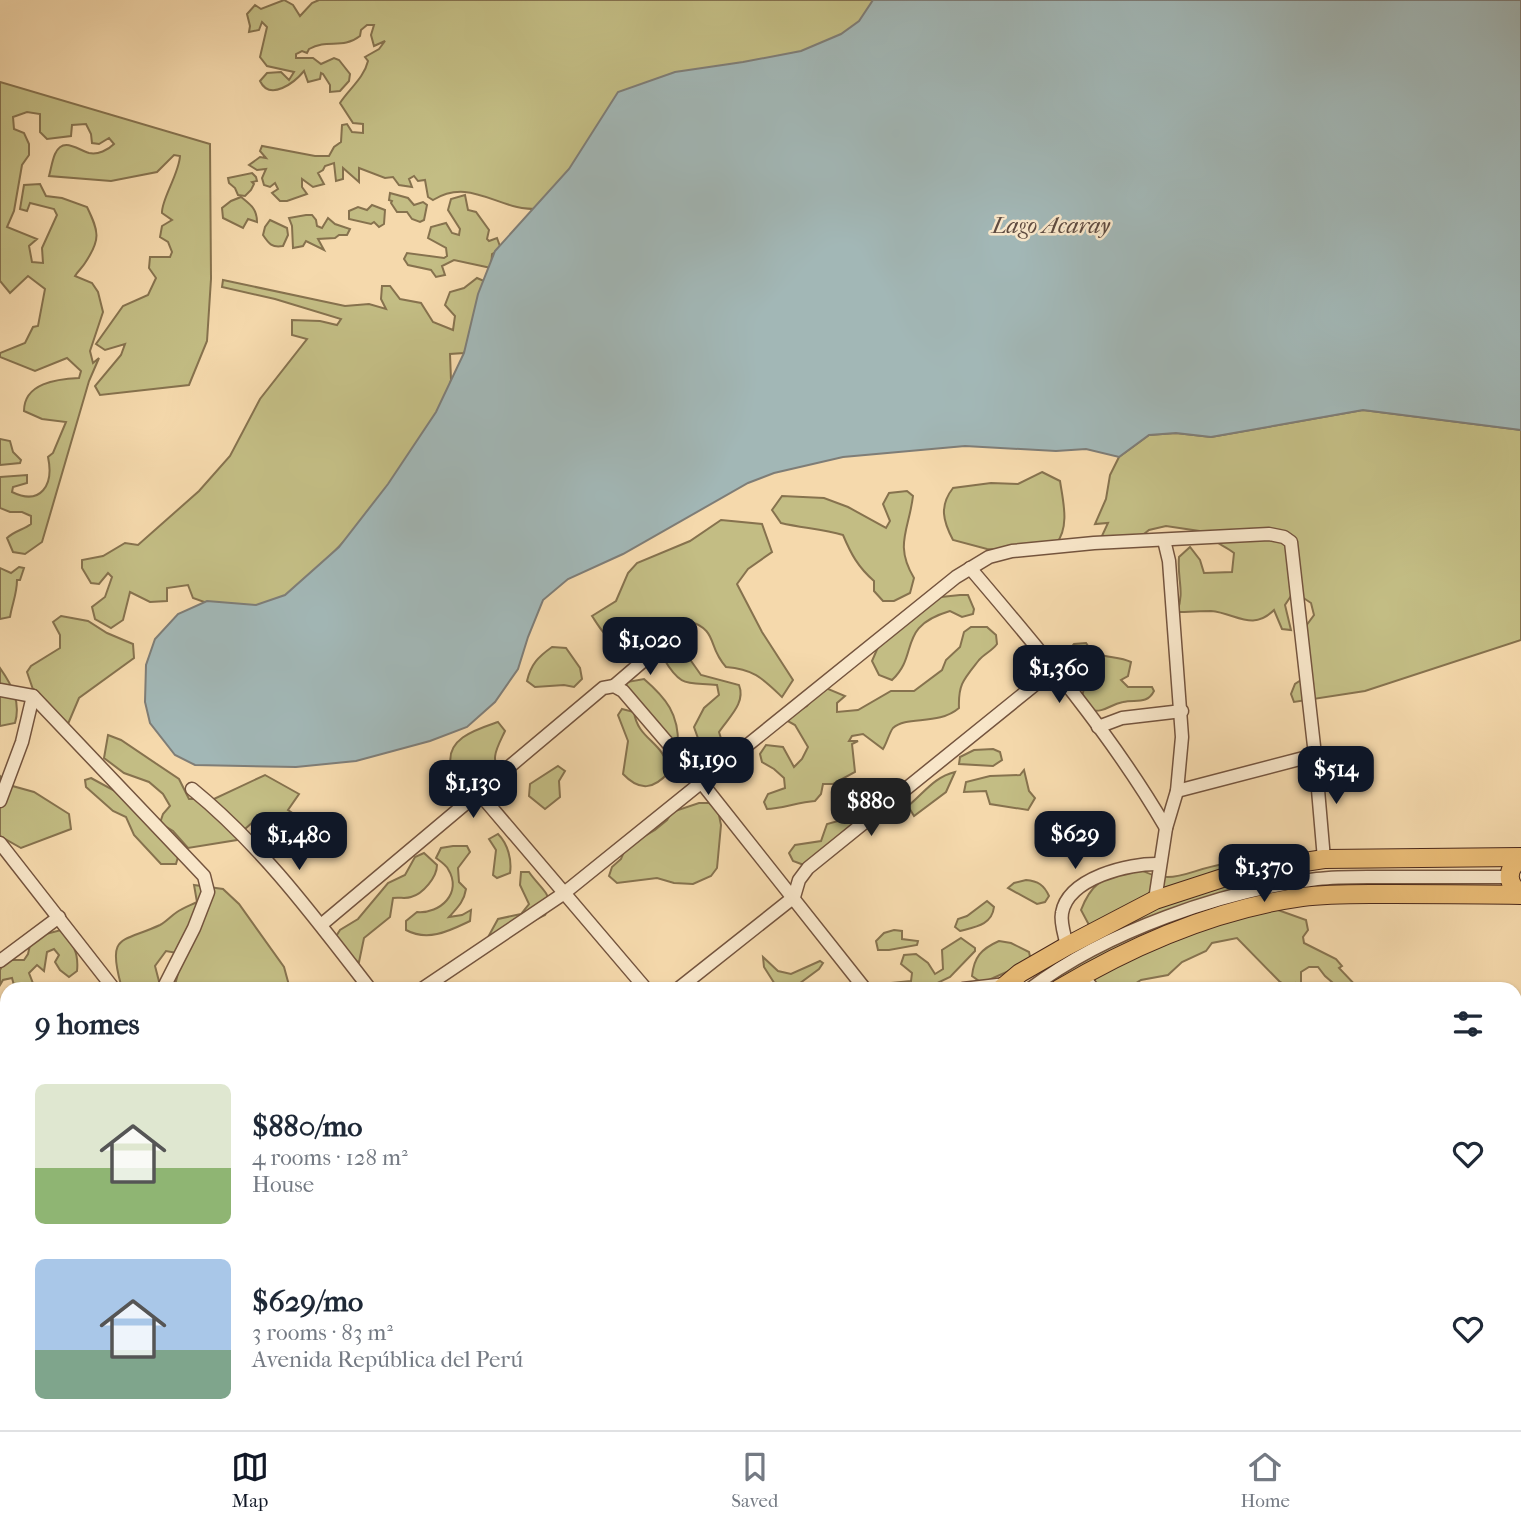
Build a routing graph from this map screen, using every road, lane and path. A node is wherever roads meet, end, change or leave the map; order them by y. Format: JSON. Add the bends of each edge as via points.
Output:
{"nodes":[{"id":1,"x":1164,"y":540,"type":"junction"},
{"id":2,"x":971,"y":568,"type":"junction"},
{"id":3,"x":664,"y":643,"type":"dead end"},
{"id":4,"x":1053,"y":670,"type":"junction"},
{"id":5,"x":614,"y":686,"type":"junction"},
{"id":6,"x":0,"y":690,"type":"edge"},
{"id":7,"x":33,"y":696,"type":"junction"},
{"id":8,"x":1182,"y":711,"type":"junction"},
{"id":9,"x":1098,"y":727,"type":"junction"},
{"id":10,"x":1315,"y":755,"type":"junction"},
{"id":11,"x":701,"y":782,"type":"junction"},
{"id":12,"x":192,"y":789,"type":"dead end"},
{"id":13,"x":1177,"y":791,"type":"junction"},
{"id":14,"x":478,"y":793,"type":"junction"},
{"id":15,"x":0,"y":801,"type":"edge"},
{"id":16,"x":1166,"y":828,"type":"junction"},
{"id":17,"x":0,"y":844,"type":"edge"},
{"id":18,"x":1521,"y":858,"type":"edge"},
{"id":19,"x":1324,"y":859,"type":"junction"},
{"id":20,"x":1159,"y":864,"type":"junction"},
{"id":21,"x":1509,"y":877,"type":"junction"},
{"id":22,"x":563,"y":894,"type":"junction"},
{"id":23,"x":1521,"y":894,"type":"edge"},
{"id":24,"x":794,"y":897,"type":"junction"},
{"id":25,"x":1155,"y":900,"type":"junction"},
{"id":26,"x":59,"y":916,"type":"junction"},
{"id":27,"x":321,"y":925,"type":"junction"},
{"id":28,"x":1067,"y":946,"type":"junction"},
{"id":29,"x":0,"y":961,"type":"edge"},
{"id":30,"x":109,"y":982,"type":"edge"},
{"id":31,"x":167,"y":982,"type":"edge"},
{"id":32,"x":365,"y":982,"type":"edge"},
{"id":33,"x":432,"y":982,"type":"edge"},
{"id":34,"x":640,"y":982,"type":"edge"},
{"id":35,"x":687,"y":982,"type":"edge"},
{"id":36,"x":860,"y":982,"type":"edge"},
{"id":37,"x":1009,"y":982,"type":"edge"},
{"id":38,"x":1041,"y":982,"type":"edge"},
{"id":39,"x":1088,"y":982,"type":"edge"}],
"edges":[{"from":1,"to":2,"type":"street","via":[[1012,551]]},
{"from":1,"to":8,"type":"street"},
{"from":1,"to":10,"type":"street","via":[[1269,534],[1291,542]]},
{"from":2,"to":4,"type":"street"},
{"from":2,"to":11,"type":"street"},
{"from":3,"to":5,"type":"street"},
{"from":4,"to":9,"type":"street"},
{"from":4,"to":24,"type":"street","via":[[808,868]]},
{"from":5,"to":11,"type":"street"},
{"from":5,"to":14,"type":"street","via":[[603,688]]},
{"from":6,"to":7,"type":"street"},
{"from":7,"to":15,"type":"street"},
{"from":7,"to":31,"type":"street","via":[[204,876],[208,892]]},
{"from":8,"to":9,"type":"street","via":[[1132,716]]},
{"from":8,"to":13,"type":"street"},
{"from":9,"to":16,"type":"street"},
{"from":10,"to":13,"type":"street"},
{"from":10,"to":19,"type":"street"},
{"from":11,"to":22,"type":"street"},
{"from":11,"to":24,"type":"street"},
{"from":12,"to":27,"type":"street","via":[[238,830]]},
{"from":13,"to":16,"type":"street"},
{"from":14,"to":22,"type":"street"},
{"from":14,"to":27,"type":"street"},
{"from":16,"to":20,"type":"street"},
{"from":17,"to":26,"type":"street"},
{"from":18,"to":19,"type":"highway"},
{"from":18,"to":21,"type":"highway"},
{"from":19,"to":25,"type":"highway","via":[[1241,873]]},
{"from":20,"to":25,"type":"street"},
{"from":20,"to":28,"type":"street","via":[[1115,869],[1075,892],[1061,916]]},
{"from":21,"to":23,"type":"highway"},
{"from":21,"to":38,"type":"street","via":[[1320,878],[1259,888],[1220,898],[1121,937]]},
{"from":22,"to":33,"type":"street"},
{"from":22,"to":34,"type":"street"},
{"from":23,"to":39,"type":"highway","via":[[1342,894],[1245,908],[1162,936]]},
{"from":24,"to":35,"type":"street"},
{"from":24,"to":36,"type":"street"},
{"from":25,"to":28,"type":"highway"},
{"from":26,"to":29,"type":"street"},
{"from":26,"to":30,"type":"street"},
{"from":27,"to":32,"type":"street"},
{"from":28,"to":37,"type":"highway"}]}
